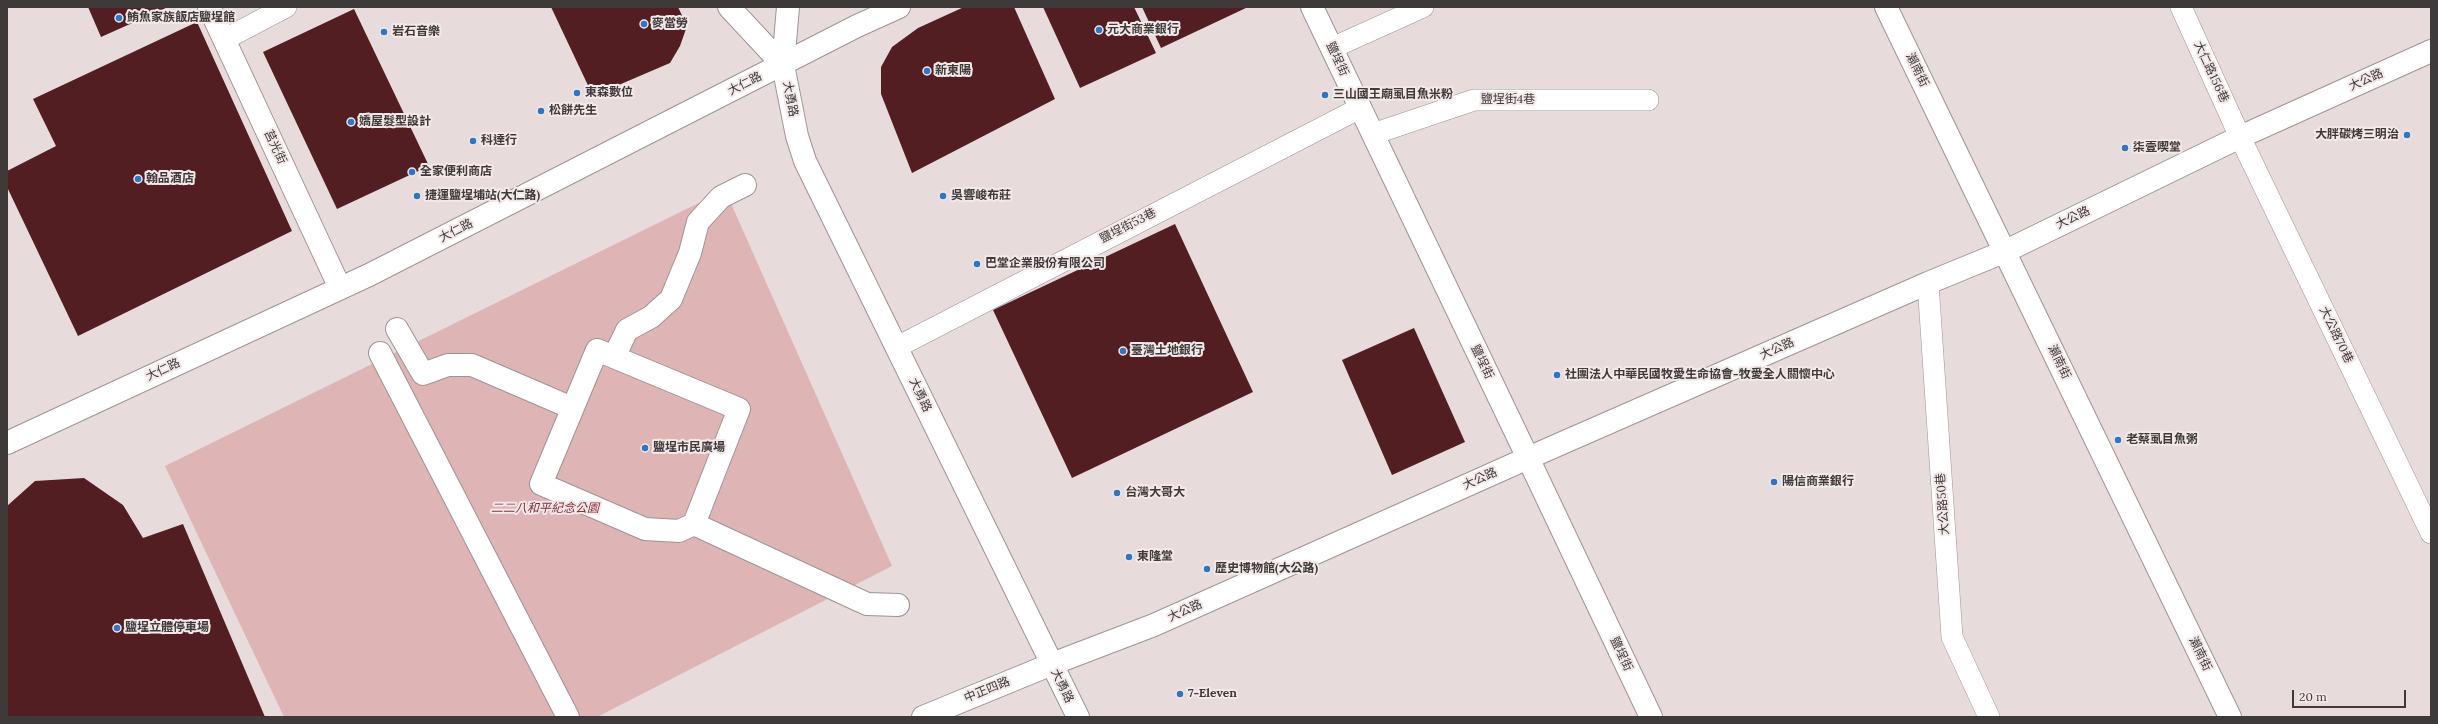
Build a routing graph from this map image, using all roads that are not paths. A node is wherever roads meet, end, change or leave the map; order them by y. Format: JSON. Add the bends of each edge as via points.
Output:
{"nodes":[{"id":1,"x":209,"y":7,"type":"edge"},
{"id":2,"x":286,"y":7,"type":"edge"},
{"id":3,"x":729,"y":7,"type":"edge"},
{"id":4,"x":788,"y":7,"type":"edge"},
{"id":5,"x":899,"y":7,"type":"edge"},
{"id":6,"x":1312,"y":7,"type":"edge"},
{"id":7,"x":1423,"y":7,"type":"edge"},
{"id":8,"x":1886,"y":7,"type":"edge"},
{"id":9,"x":2181,"y":7,"type":"edge"},
{"id":10,"x":225,"y":39,"type":"junction"},
{"id":11,"x":1332,"y":48,"type":"junction"},
{"id":12,"x":2431,"y":51,"type":"edge"},
{"id":13,"x":783,"y":65,"type":"junction"},
{"id":14,"x":1648,"y":100,"type":"dead end"},
{"id":15,"x":1360,"y":108,"type":"junction"},
{"id":16,"x":1373,"y":134,"type":"junction"},
{"id":17,"x":2240,"y":137,"type":"junction"},
{"id":18,"x":745,"y":185,"type":"dead end"},
{"id":19,"x":2006,"y":251,"type":"junction"},
{"id":20,"x":1928,"y":283,"type":"junction"},
{"id":21,"x":340,"y":288,"type":"junction"},
{"id":22,"x":397,"y":329,"type":"dead end"},
{"id":23,"x":897,"y":347,"type":"junction"},
{"id":24,"x":380,"y":353,"type":"dead end"},
{"id":25,"x":614,"y":357,"type":"junction"},
{"id":26,"x":572,"y":408,"type":"junction"},
{"id":27,"x":7,"y":443,"type":"edge"},
{"id":28,"x":1528,"y":458,"type":"junction"},
{"id":29,"x":694,"y":524,"type":"junction"},
{"id":30,"x":2431,"y":533,"type":"edge"},
{"id":31,"x":898,"y":605,"type":"dead end"},
{"id":32,"x":1052,"y":664,"type":"junction"},
{"id":33,"x":568,"y":717,"type":"edge"},
{"id":34,"x":923,"y":717,"type":"edge"},
{"id":35,"x":1078,"y":717,"type":"edge"},
{"id":36,"x":1651,"y":717,"type":"edge"},
{"id":37,"x":1989,"y":717,"type":"edge"},
{"id":38,"x":2230,"y":717,"type":"edge"}],
"edges":[{"from":1,"to":10,"type":"street","name":"莒光街"},
{"from":2,"to":10,"type":"lane"},
{"from":3,"to":13,"type":"street","name":"大勇路"},
{"from":4,"to":13,"type":"street","name":"大勇路"},
{"from":5,"to":13,"type":"street","name":"大仁路"},
{"from":6,"to":11,"type":"street","name":"鹽埕街"},
{"from":7,"to":11,"type":"lane"},
{"from":8,"to":19,"type":"street","name":"瀨南街"},
{"from":9,"to":17,"type":"lane","name":"大仁路156巷"},
{"from":10,"to":21,"type":"street","name":"莒光街"},
{"from":11,"to":15,"type":"street","name":"鹽埕街"},
{"from":12,"to":17,"type":"street","name":"大公路"},
{"from":13,"to":21,"type":"street","name":"大仁路"},
{"from":13,"to":23,"type":"street","name":"大勇路","via":[[797,136],[805,161]]},
{"from":14,"to":16,"type":"lane","name":"鹽埕街4巷","via":[[1474,100]]},
{"from":15,"to":16,"type":"street","name":"鹽埕街"},
{"from":15,"to":23,"type":"lane","name":"鹽埕街53巷"},
{"from":16,"to":28,"type":"street","name":"鹽埕街"},
{"from":17,"to":19,"type":"street","name":"大公路"},
{"from":17,"to":30,"type":"lane","name":"大公路70巷"},
{"from":18,"to":25,"type":"street","via":[[720,198],[698,222],[690,253],[671,300],[651,317],[627,330]]},
{"from":19,"to":20,"type":"street","name":"大公路"},
{"from":19,"to":38,"type":"street","name":"瀨南街"},
{"from":20,"to":28,"type":"street","name":"大公路"},
{"from":20,"to":37,"type":"lane","name":"大公路50巷","via":[[1952,637]]},
{"from":21,"to":27,"type":"street","name":"大仁路"},
{"from":22,"to":26,"type":"street","via":[[423,374],[448,365],[472,365]]},
{"from":23,"to":32,"type":"street","name":"大勇路"},
{"from":24,"to":33,"type":"street"},
{"from":25,"to":26,"type":"street","via":[[597,350]]},
{"from":25,"to":29,"type":"street","via":[[739,409]]},
{"from":26,"to":29,"type":"street","via":[[541,484],[645,529],[679,530]]},
{"from":28,"to":32,"type":"street","name":"大公路","via":[[1154,625]]},
{"from":28,"to":36,"type":"street","name":"鹽埕街"},
{"from":29,"to":31,"type":"street","via":[[868,604]]},
{"from":32,"to":34,"type":"street","name":"中正四路"},
{"from":32,"to":35,"type":"street","name":"大勇路"}]}
